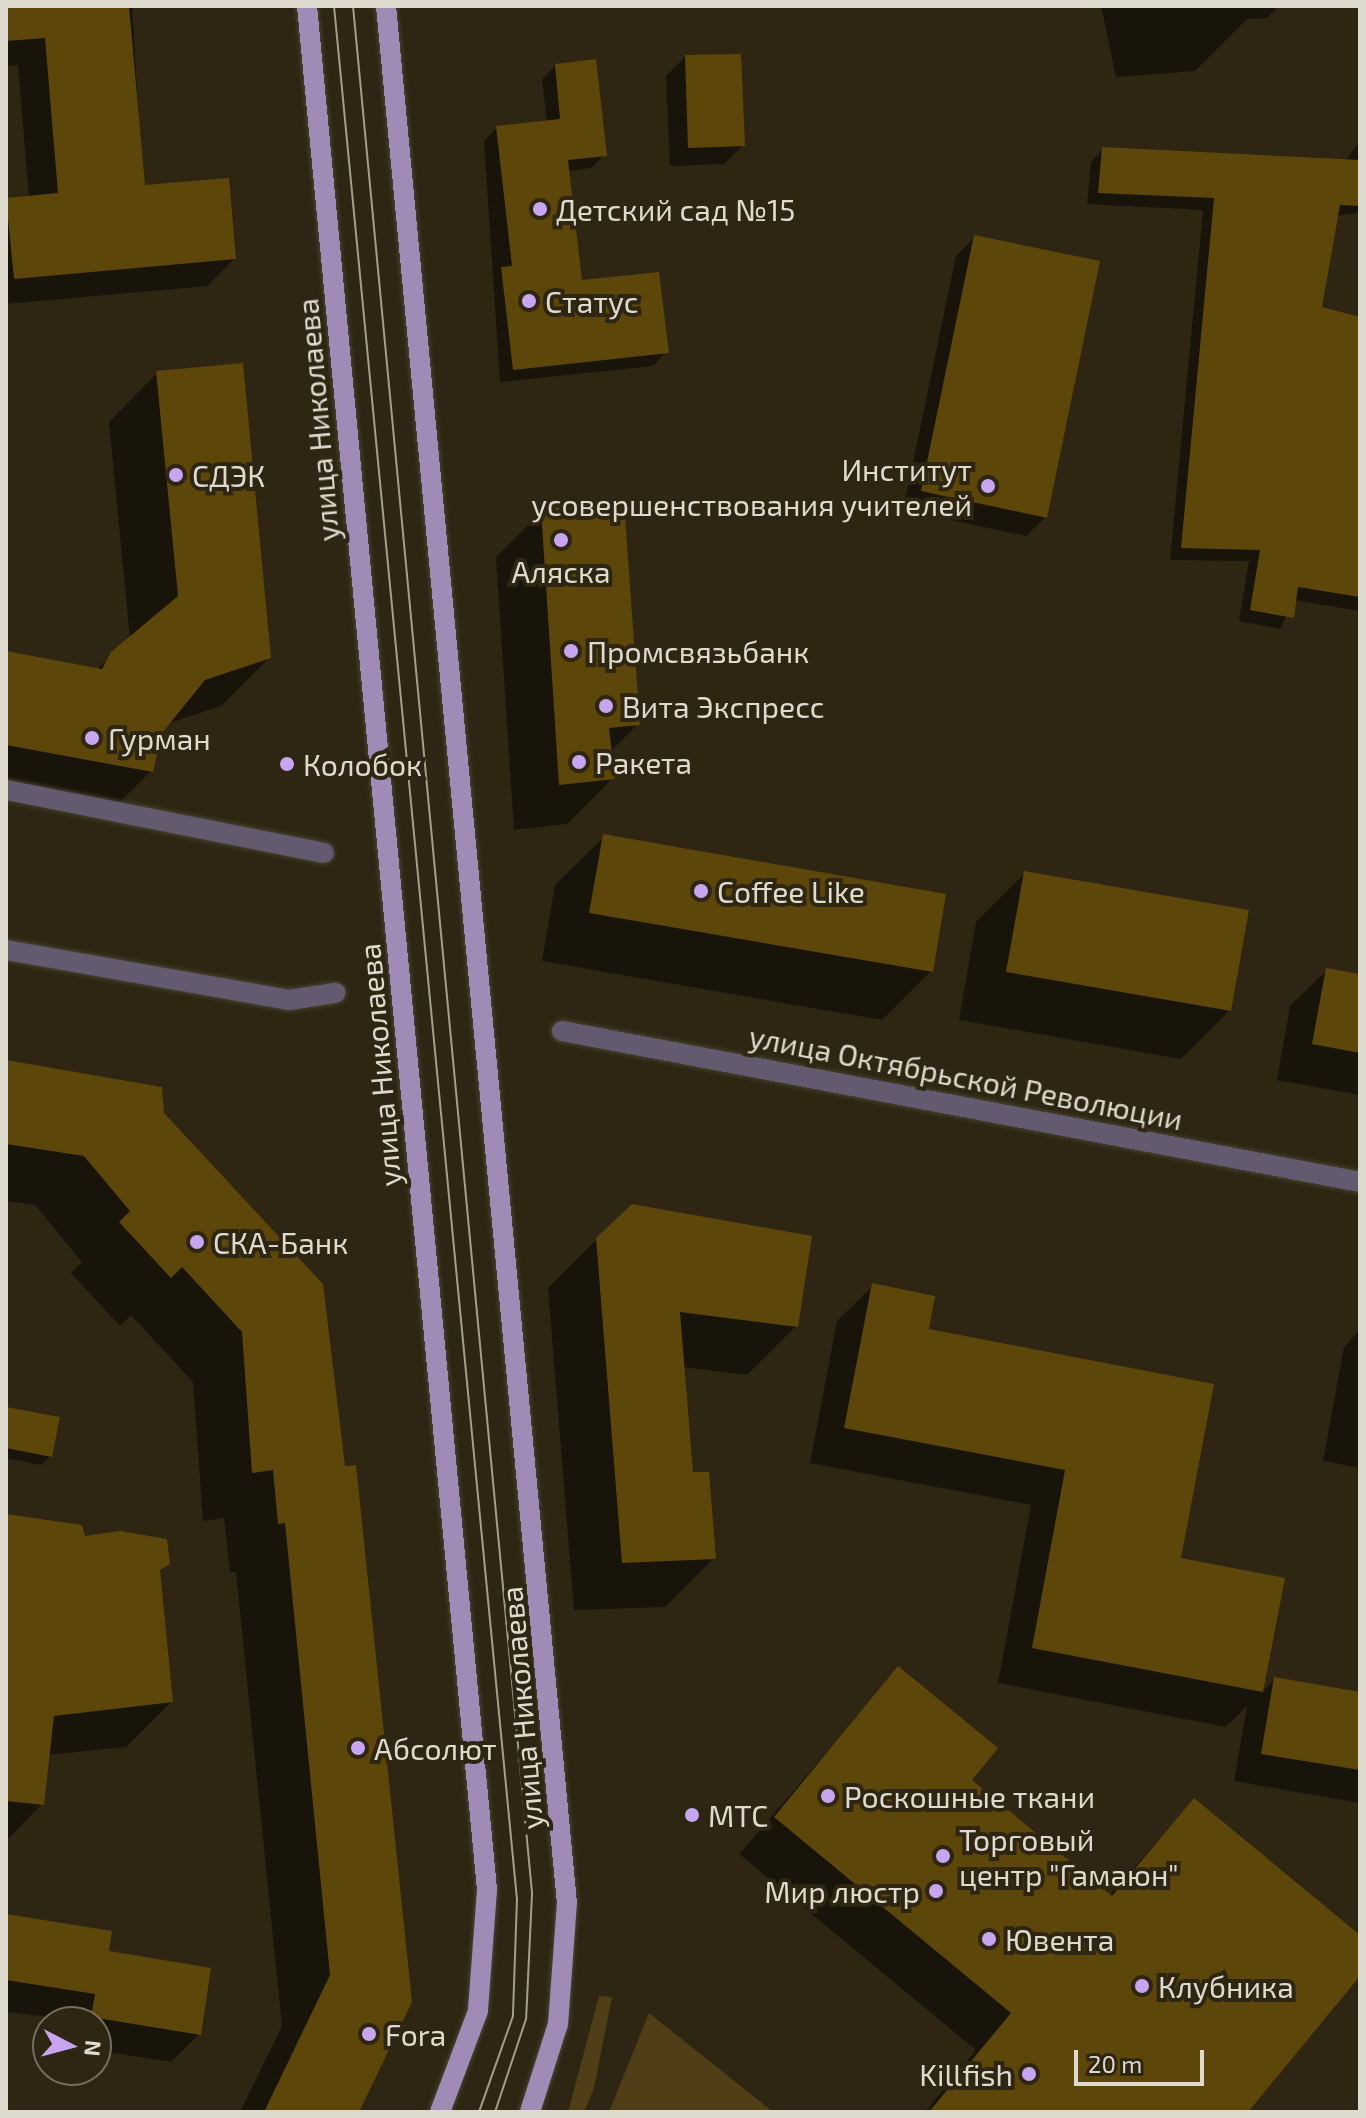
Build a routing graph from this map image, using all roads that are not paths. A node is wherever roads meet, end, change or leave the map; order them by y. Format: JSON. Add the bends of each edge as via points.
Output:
{"nodes":[{"id":1,"x":307,"y":6,"type":"edge"},
{"id":2,"x":386,"y":6,"type":"edge"},
{"id":3,"x":6,"y":790,"type":"edge"},
{"id":4,"x":324,"y":853,"type":"dead end"},
{"id":5,"x":6,"y":950,"type":"edge"},
{"id":6,"x":335,"y":993,"type":"dead end"},
{"id":7,"x":562,"y":1031,"type":"dead end"},
{"id":8,"x":1360,"y":1182,"type":"edge"},
{"id":9,"x":440,"y":2112,"type":"edge"},
{"id":10,"x":530,"y":2112,"type":"edge"}],
"edges":[{"from":1,"to":9,"type":"main road","name":"улица Николаева","via":[[487,1890],[478,2011]]},
{"from":2,"to":10,"type":"main road","name":"улица Николаева","via":[[567,1902],[558,2024]]},
{"from":3,"to":4,"type":"street"},
{"from":5,"to":6,"type":"street","via":[[289,1000]]},
{"from":7,"to":8,"type":"street","name":"улица Октябрьской Революции"}]}
